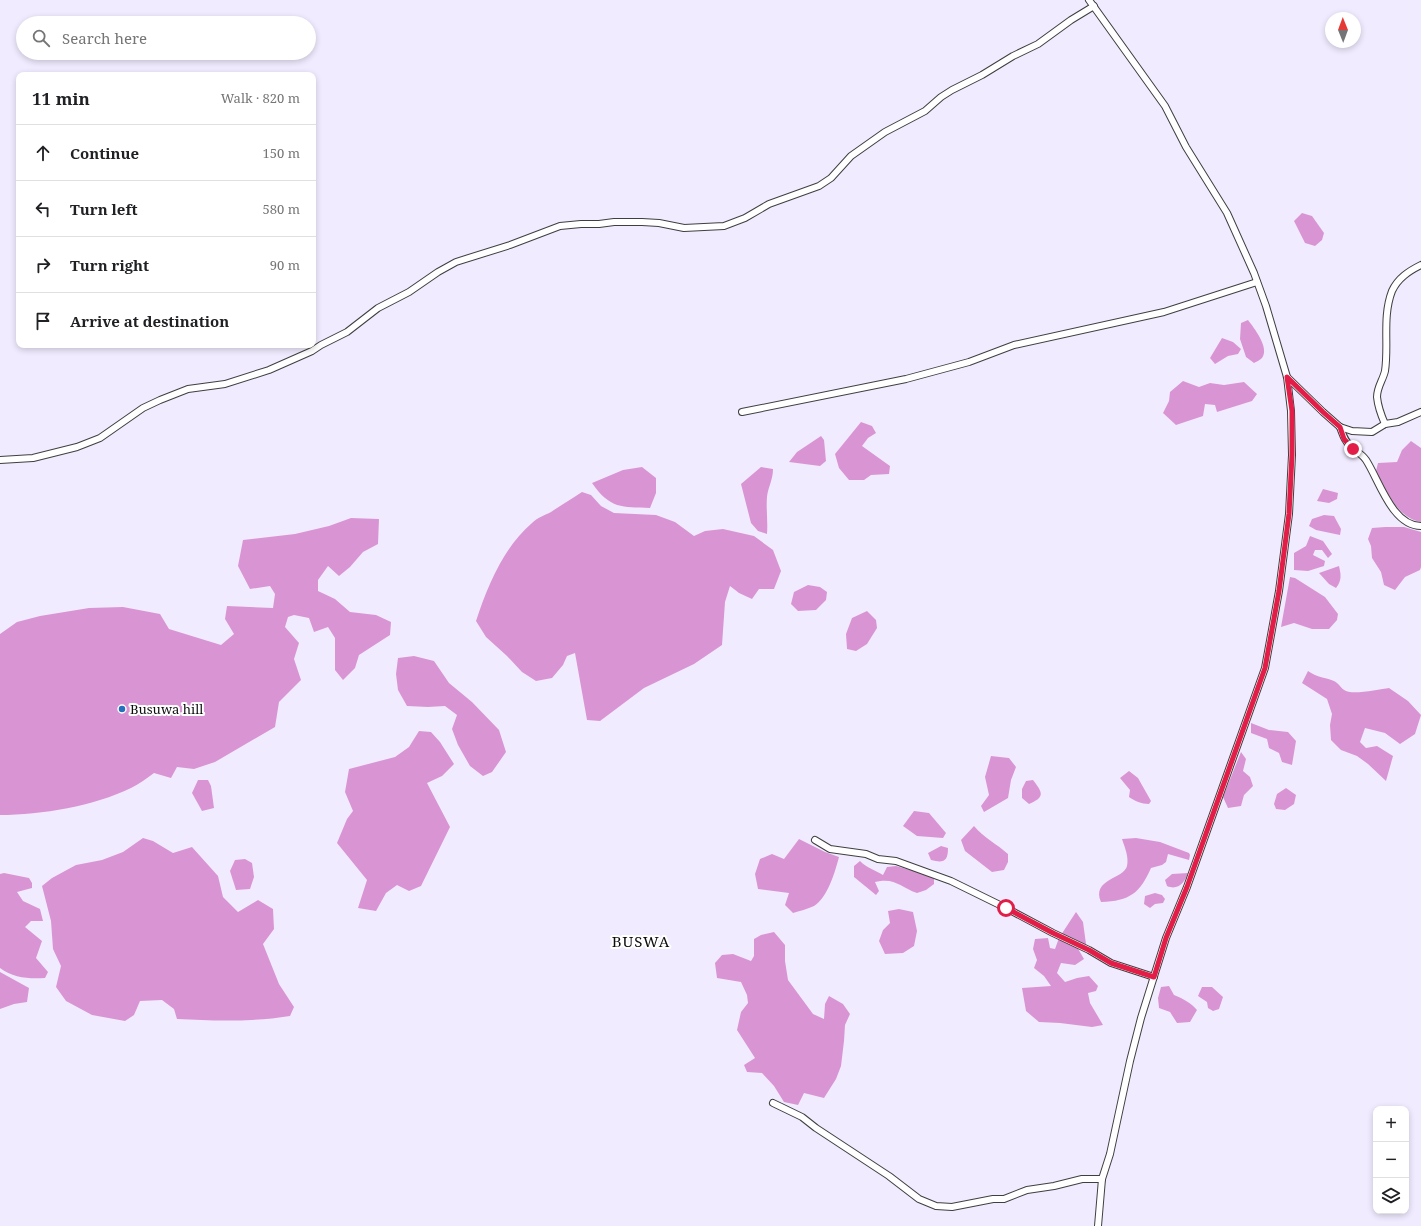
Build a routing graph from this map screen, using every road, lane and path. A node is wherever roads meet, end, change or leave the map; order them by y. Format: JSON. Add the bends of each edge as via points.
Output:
{"nodes":[{"id":1,"x":1089,"y":0,"type":"edge"},
{"id":2,"x":1094,"y":6,"type":"junction"},
{"id":3,"x":1421,"y":265,"type":"edge"},
{"id":4,"x":1257,"y":282,"type":"junction"},
{"id":5,"x":1287,"y":377,"type":"junction"},
{"id":6,"x":742,"y":412,"type":"dead end"},
{"id":7,"x":1421,"y":412,"type":"edge"},
{"id":8,"x":1385,"y":424,"type":"junction"},
{"id":9,"x":1340,"y":427,"type":"junction"},
{"id":10,"x":0,"y":460,"type":"edge"},
{"id":11,"x":1421,"y":526,"type":"edge"},
{"id":12,"x":814,"y":840,"type":"dead end"},
{"id":13,"x":1154,"y":977,"type":"junction"},
{"id":14,"x":773,"y":1103,"type":"dead end"},
{"id":15,"x":1102,"y":1179,"type":"junction"},
{"id":16,"x":1098,"y":1226,"type":"edge"}],
"edges":[{"from":1,"to":2,"type":"street"},
{"from":2,"to":4,"type":"street","via":[[1165,106],[1186,147],[1227,213]]},
{"from":2,"to":10,"type":"street","via":[[1038,44],[952,90],[925,111],[885,132],[852,156],[831,178],[819,186],[769,204],[745,218],[724,226],[684,228],[642,222],[560,226],[456,262],[378,308],[347,332],[269,370],[225,384],[188,389],[160,400],[143,408],[100,438],[77,447],[33,458]]},
{"from":3,"to":8,"type":"street","via":[[1403,275],[1392,291],[1385,336],[1384,372],[1377,396],[1378,408]]},
{"from":4,"to":5,"type":"street"},
{"from":4,"to":6,"type":"street","via":[[1164,312],[1014,345],[969,362],[906,379]]},
{"from":5,"to":9,"type":"street"},
{"from":5,"to":13,"type":"street","via":[[1292,411],[1289,514],[1265,668]]},
{"from":7,"to":8,"type":"street","via":[[1398,422]]},
{"from":8,"to":9,"type":"street","via":[[1372,432],[1352,432]]},
{"from":9,"to":11,"type":"street","via":[[1344,439],[1366,460],[1384,497],[1395,511],[1405,521]]},
{"from":12,"to":13,"type":"street","via":[[830,849],[896,861],[951,881],[1111,963]]},
{"from":13,"to":15,"type":"street","via":[[1130,1061],[1110,1154]]},
{"from":14,"to":15,"type":"street","via":[[802,1117],[919,1199],[936,1206],[952,1207],[1004,1198],[1027,1190],[1082,1179]]},
{"from":15,"to":16,"type":"street"}]}
